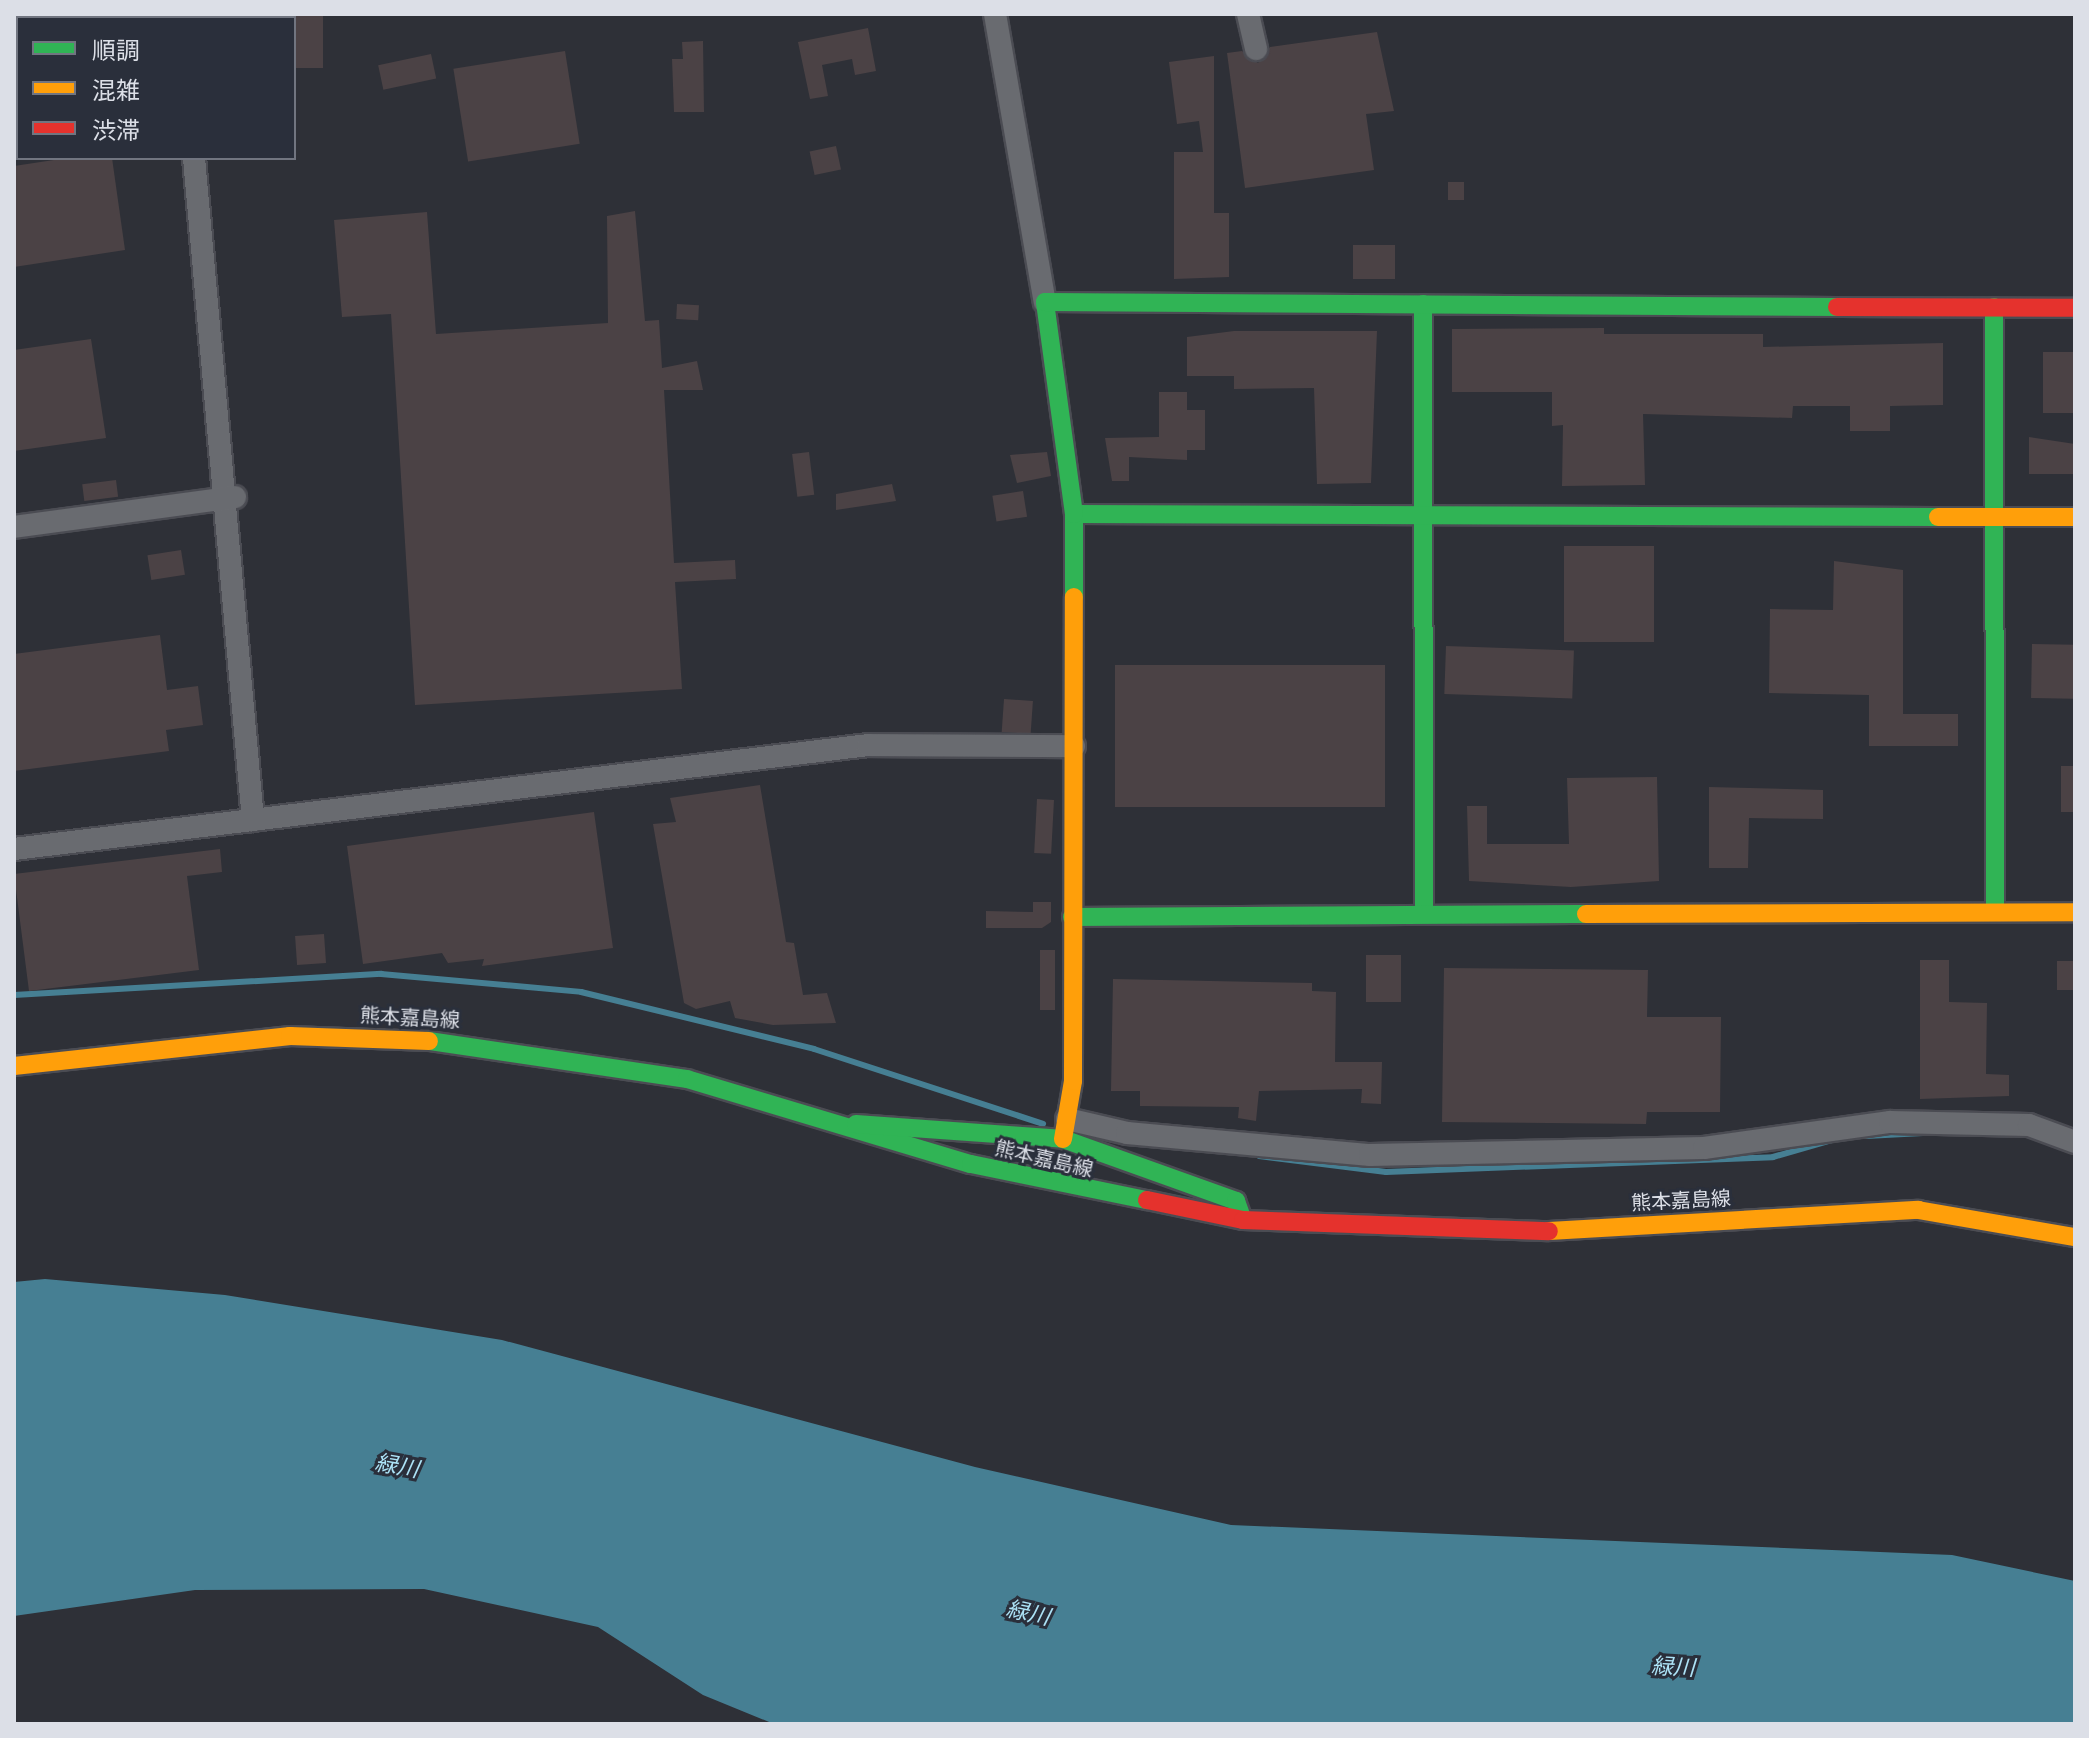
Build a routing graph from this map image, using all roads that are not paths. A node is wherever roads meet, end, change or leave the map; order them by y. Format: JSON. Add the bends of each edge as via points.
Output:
{"nodes":[{"id":1,"x":995,"y":14,"type":"edge"},
{"id":2,"x":1248,"y":14,"type":"edge"},
{"id":3,"x":1256,"y":49,"type":"dead end"},
{"id":4,"x":194,"y":160,"type":"edge"},
{"id":5,"x":1045,"y":302,"type":"junction"},
{"id":6,"x":1423,"y":304,"type":"junction"},
{"id":7,"x":1994,"y":307,"type":"junction"},
{"id":8,"x":2075,"y":308,"type":"edge"},
{"id":9,"x":223,"y":499,"type":"junction"},
{"id":10,"x":1074,"y":514,"type":"junction"},
{"id":11,"x":1993,"y":517,"type":"junction"},
{"id":12,"x":2075,"y":517,"type":"edge"},
{"id":13,"x":1422,"y":519,"type":"junction"},
{"id":14,"x":14,"y":527,"type":"edge"},
{"id":15,"x":1074,"y":746,"type":"junction"},
{"id":16,"x":253,"y":820,"type":"junction"},
{"id":17,"x":14,"y":849,"type":"edge"},
{"id":18,"x":1424,"y":910,"type":"junction"},
{"id":19,"x":1995,"y":912,"type":"junction"},
{"id":20,"x":2075,"y":912,"type":"edge"},
{"id":21,"x":1072,"y":917,"type":"junction"},
{"id":22,"x":14,"y":1066,"type":"edge"},
{"id":23,"x":834,"y":1123,"type":"junction"},
{"id":24,"x":1065,"y":1129,"type":"junction"},
{"id":25,"x":2075,"y":1142,"type":"edge"},
{"id":26,"x":1243,"y":1220,"type":"junction"},
{"id":27,"x":2075,"y":1237,"type":"edge"}],
"edges":[{"from":1,"to":5,"type":"street"},
{"from":2,"to":3,"type":"street"},
{"from":4,"to":9,"type":"street"},
{"from":5,"to":6,"type":"street"},
{"from":5,"to":10,"type":"street"},
{"from":6,"to":7,"type":"street"},
{"from":6,"to":13,"type":"street"},
{"from":7,"to":8,"type":"street"},
{"from":7,"to":11,"type":"street"},
{"from":9,"to":14,"type":"street"},
{"from":9,"to":16,"type":"street","via":[[238,497]]},
{"from":10,"to":13,"type":"street"},
{"from":10,"to":15,"type":"street"},
{"from":11,"to":12,"type":"street"},
{"from":11,"to":13,"type":"street"},
{"from":11,"to":19,"type":"street"},
{"from":13,"to":18,"type":"street"},
{"from":15,"to":16,"type":"street","via":[[868,745]]},
{"from":15,"to":21,"type":"street"},
{"from":16,"to":17,"type":"street"},
{"from":18,"to":19,"type":"street"},
{"from":18,"to":21,"type":"street"},
{"from":19,"to":20,"type":"street"},
{"from":21,"to":24,"type":"street"},
{"from":22,"to":23,"type":"street","name":"熊本嘉島線","via":[[290,1036],[396,1038],[608,1063]]},
{"from":23,"to":24,"type":"street"},
{"from":23,"to":26,"type":"street","name":"熊本嘉島線","via":[[1036,1180]]},
{"from":24,"to":25,"type":"street","via":[[1370,1155],[1704,1148],[1890,1122],[2029,1125]]},
{"from":24,"to":26,"type":"street","via":[[1236,1201]]},
{"from":26,"to":27,"type":"street","name":"熊本嘉島線","via":[[1489,1234],[1918,1210]]}]}
